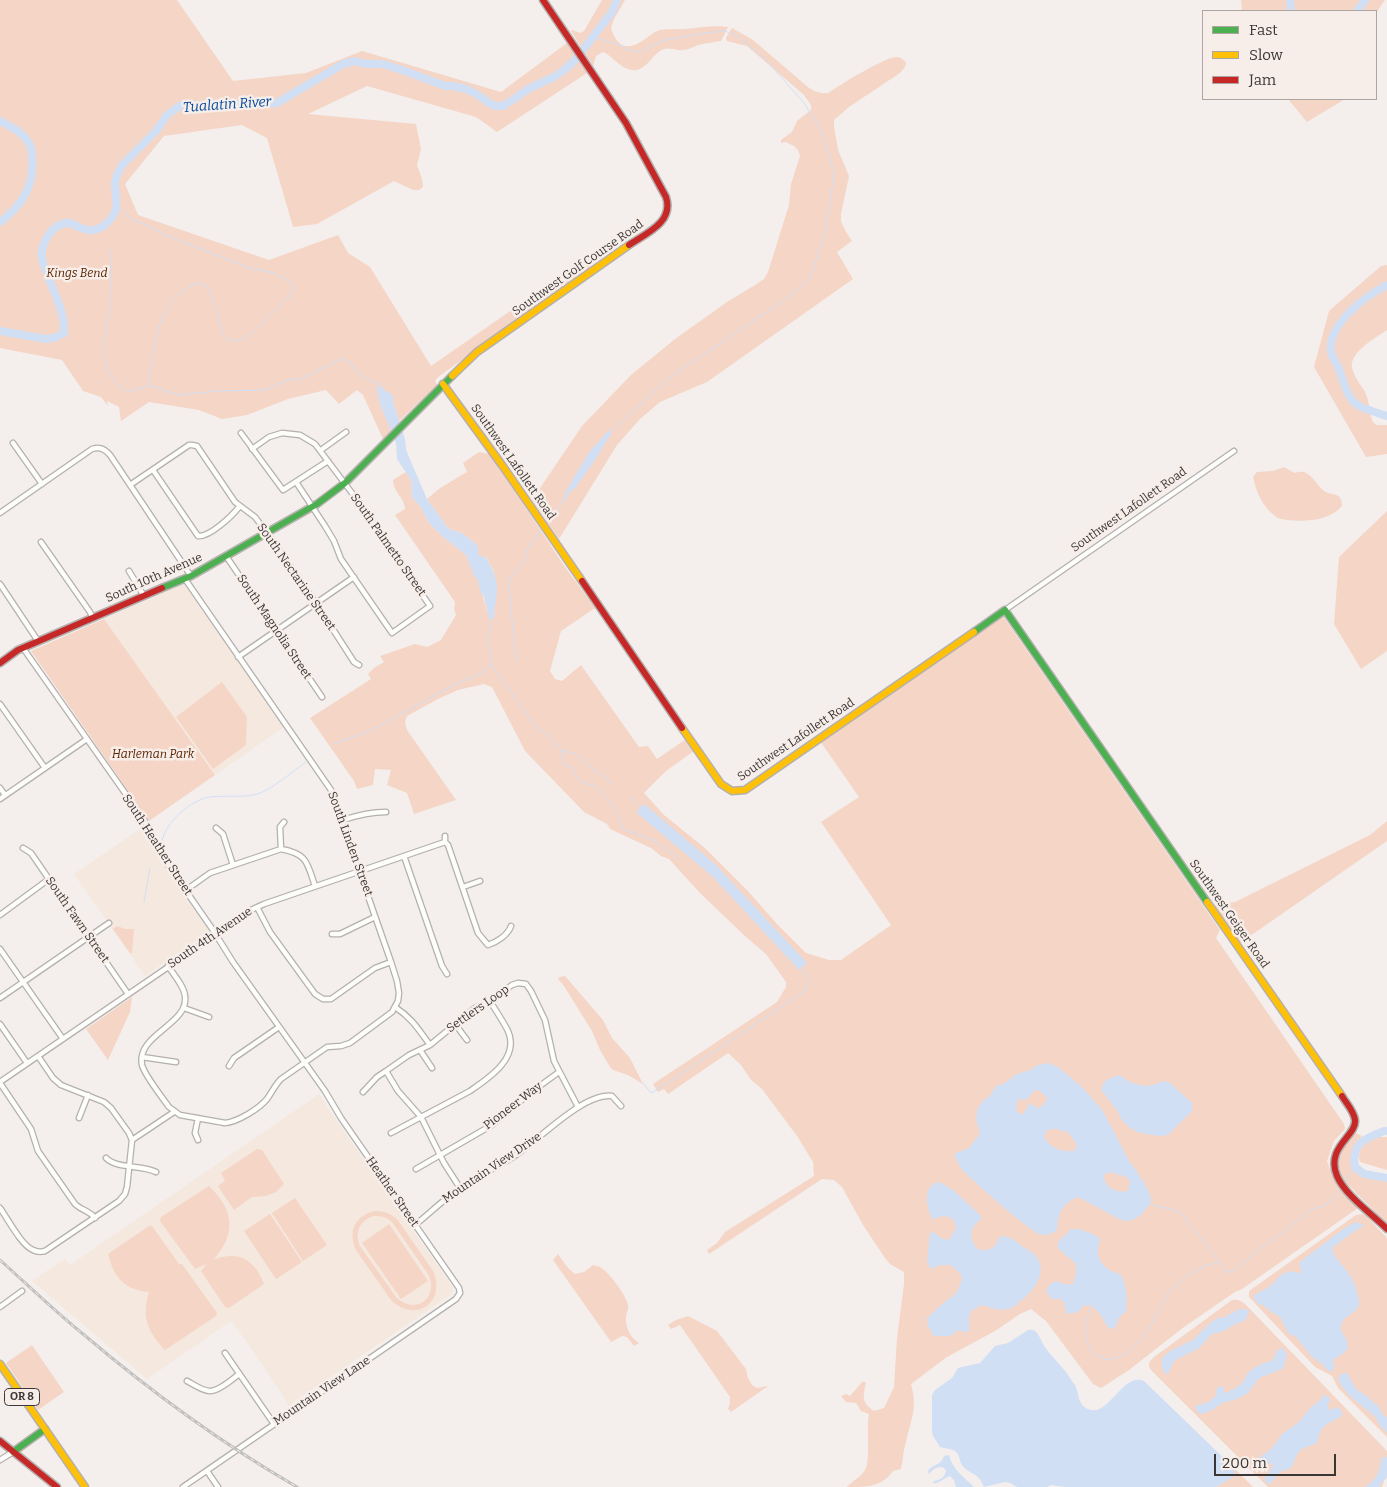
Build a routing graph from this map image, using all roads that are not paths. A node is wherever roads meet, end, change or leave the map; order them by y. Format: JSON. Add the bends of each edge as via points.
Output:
{"nodes":[{"id":1,"x":543,"y":0,"type":"edge"},
{"id":2,"x":443,"y":384,"type":"junction"},
{"id":3,"x":346,"y":432,"type":"dead end"},
{"id":4,"x":241,"y":433,"type":"dead end"},
{"id":5,"x":13,"y":443,"type":"dead end"},
{"id":6,"x":252,"y":449,"type":"junction"},
{"id":7,"x":321,"y":450,"type":"junction"},
{"id":8,"x":1234,"y":451,"type":"dead end"},
{"id":9,"x":328,"y":461,"type":"junction"},
{"id":10,"x":153,"y":470,"type":"junction"},
{"id":11,"x":296,"y":482,"type":"junction"},
{"id":12,"x":345,"y":483,"type":"junction"},
{"id":13,"x":42,"y":484,"type":"junction"},
{"id":14,"x":130,"y":485,"type":"junction"},
{"id":15,"x":313,"y":506,"type":"junction"},
{"id":16,"x":239,"y":507,"type":"junction"},
{"id":17,"x":0,"y":513,"type":"edge"},
{"id":18,"x":267,"y":533,"type":"junction"},
{"id":19,"x":41,"y":542,"type":"dead end"},
{"id":20,"x":226,"y":556,"type":"junction"},
{"id":21,"x":129,"y":571,"type":"dead end"},
{"id":22,"x":188,"y":578,"type":"junction"},
{"id":23,"x":354,"y":578,"type":"junction"},
{"id":24,"x":0,"y":584,"type":"edge"},
{"id":25,"x":144,"y":596,"type":"junction"},
{"id":26,"x":316,"y":603,"type":"junction"},
{"id":27,"x":1005,"y":610,"type":"junction"},
{"id":28,"x":93,"y":618,"type":"junction"},
{"id":29,"x":276,"y":630,"type":"junction"},
{"id":30,"x":38,"y":642,"type":"junction"},
{"id":31,"x":23,"y":648,"type":"junction"},
{"id":32,"x":238,"y":656,"type":"junction"},
{"id":33,"x":0,"y":663,"type":"edge"},
{"id":34,"x":359,"y":665,"type":"dead end"},
{"id":35,"x":322,"y":697,"type":"dead end"},
{"id":36,"x":0,"y":704,"type":"edge"},
{"id":37,"x":86,"y":738,"type":"junction"},
{"id":38,"x":44,"y":768,"type":"junction"},
{"id":39,"x":0,"y":788,"type":"edge"},
{"id":40,"x":5,"y":796,"type":"junction"},
{"id":41,"x":0,"y":799,"type":"edge"},
{"id":42,"x":386,"y":812,"type":"dead end"},
{"id":43,"x":343,"y":820,"type":"junction"},
{"id":44,"x":284,"y":822,"type":"dead end"},
{"id":45,"x":216,"y":828,"type":"dead end"},
{"id":46,"x":445,"y":836,"type":"dead end"},
{"id":47,"x":445,"y":842,"type":"junction"},
{"id":48,"x":23,"y":848,"type":"dead end"},
{"id":49,"x":281,"y":850,"type":"junction"},
{"id":50,"x":404,"y":856,"type":"junction"},
{"id":51,"x":233,"y":865,"type":"junction"},
{"id":52,"x":360,"y":871,"type":"junction"},
{"id":53,"x":49,"y":879,"type":"junction"},
{"id":54,"x":480,"y":881,"type":"dead end"},
{"id":55,"x":315,"y":886,"type":"junction"},
{"id":56,"x":462,"y":887,"type":"junction"},
{"id":57,"x":186,"y":890,"type":"junction"},
{"id":58,"x":257,"y":907,"type":"junction"},
{"id":59,"x":0,"y":915,"type":"edge"},
{"id":60,"x":375,"y":917,"type":"junction"},
{"id":61,"x":108,"y":923,"type":"dead end"},
{"id":62,"x":511,"y":926,"type":"dead end"},
{"id":63,"x":215,"y":934,"type":"junction"},
{"id":64,"x":332,"y":934,"type":"dead end"},
{"id":65,"x":89,"y":936,"type":"junction"},
{"id":66,"x":0,"y":949,"type":"edge"},
{"id":67,"x":391,"y":962,"type":"junction"},
{"id":68,"x":168,"y":966,"type":"junction"},
{"id":69,"x":447,"y":974,"type":"dead end"},
{"id":70,"x":23,"y":982,"type":"junction"},
{"id":71,"x":128,"y":994,"type":"junction"},
{"id":72,"x":0,"y":998,"type":"edge"},
{"id":73,"x":490,"y":1001,"type":"junction"},
{"id":74,"x":184,"y":1008,"type":"junction"},
{"id":75,"x":396,"y":1008,"type":"junction"},
{"id":76,"x":209,"y":1017,"type":"dead end"},
{"id":77,"x":0,"y":1024,"type":"edge"},
{"id":78,"x":455,"y":1024,"type":"junction"},
{"id":79,"x":279,"y":1027,"type":"junction"},
{"id":80,"x":2,"y":1032,"type":"edge"},
{"id":81,"x":63,"y":1039,"type":"junction"},
{"id":82,"x":467,"y":1040,"type":"dead end"},
{"id":83,"x":430,"y":1045,"type":"junction"},
{"id":84,"x":420,"y":1050,"type":"junction"},
{"id":85,"x":38,"y":1056,"type":"junction"},
{"id":86,"x":142,"y":1057,"type":"junction"},
{"id":87,"x":176,"y":1062,"type":"dead end"},
{"id":88,"x":304,"y":1062,"type":"junction"},
{"id":89,"x":27,"y":1063,"type":"junction"},
{"id":90,"x":229,"y":1066,"type":"dead end"},
{"id":91,"x":432,"y":1068,"type":"dead end"},
{"id":92,"x":386,"y":1071,"type":"junction"},
{"id":93,"x":559,"y":1072,"type":"junction"},
{"id":94,"x":0,"y":1082,"type":"edge"},
{"id":95,"x":325,"y":1091,"type":"joint"},
{"id":96,"x":363,"y":1092,"type":"dead end"},
{"id":97,"x":88,"y":1095,"type":"junction"},
{"id":98,"x":621,"y":1106,"type":"dead end"},
{"id":99,"x":578,"y":1107,"type":"junction"},
{"id":100,"x":174,"y":1112,"type":"junction"},
{"id":101,"x":421,"y":1117,"type":"junction"},
{"id":102,"x":79,"y":1118,"type":"dead end"},
{"id":103,"x":198,"y":1118,"type":"junction"},
{"id":104,"x":392,"y":1133,"type":"dead end"},
{"id":105,"x":132,"y":1140,"type":"junction"},
{"id":106,"x":198,"y":1140,"type":"dead end"},
{"id":107,"x":440,"y":1154,"type":"junction"},
{"id":108,"x":106,"y":1158,"type":"dead end"},
{"id":109,"x":130,"y":1166,"type":"junction"},
{"id":110,"x":416,"y":1169,"type":"dead end"},
{"id":111,"x":156,"y":1172,"type":"dead end"},
{"id":112,"x":460,"y":1188,"type":"junction"},
{"id":113,"x":0,"y":1208,"type":"edge"},
{"id":114,"x":95,"y":1218,"type":"junction"},
{"id":115,"x":415,"y":1225,"type":"junction"},
{"id":116,"x":1387,"y":1229,"type":"edge"},
{"id":117,"x":22,"y":1291,"type":"dead end"},
{"id":118,"x":460,"y":1293,"type":"joint"},
{"id":119,"x":0,"y":1307,"type":"edge"},
{"id":120,"x":225,"y":1353,"type":"dead end"},
{"id":121,"x":0,"y":1364,"type":"edge"},
{"id":122,"x":239,"y":1374,"type":"junction"},
{"id":123,"x":187,"y":1381,"type":"dead end"},
{"id":124,"x":274,"y":1424,"type":"junction"},
{"id":125,"x":45,"y":1429,"type":"junction"},
{"id":126,"x":0,"y":1441,"type":"edge"},
{"id":127,"x":13,"y":1452,"type":"junction"},
{"id":128,"x":0,"y":1460,"type":"edge"},
{"id":129,"x":207,"y":1471,"type":"junction"},
{"id":130,"x":57,"y":1487,"type":"edge"},
{"id":131,"x":85,"y":1487,"type":"edge"},
{"id":132,"x":183,"y":1487,"type":"edge"},
{"id":133,"x":218,"y":1487,"type":"edge"}],
"edges":[{"from":1,"to":2,"type":"main road","name":"Southwest Golf Course Road","via":[[626,123],[666,196],[669,210],[664,221],[477,352]]},
{"from":2,"to":12,"type":"main road","name":"Southwest Golf Course Road"},
{"from":2,"to":27,"type":"main road","name":"Southwest Lafollett Road","via":[[718,780],[734,792],[750,788]]},
{"from":3,"to":7,"type":"street"},
{"from":4,"to":6,"type":"street"},
{"from":5,"to":13,"type":"street"},
{"from":6,"to":7,"type":"street","via":[[272,436],[286,433],[306,438]]},
{"from":6,"to":11,"type":"street","via":[[283,490]]},
{"from":7,"to":9,"type":"street","name":"South Palmetto Street"},
{"from":8,"to":27,"type":"street","name":"Southwest Lafollett Road"},
{"from":9,"to":11,"type":"street"},
{"from":9,"to":12,"type":"street","name":"South Palmetto Street"},
{"from":10,"to":14,"type":"street"},
{"from":10,"to":16,"type":"street","name":"South Nectarine Street","via":[[194,445]]},
{"from":10,"to":16,"type":"street","via":[[196,534],[204,536],[229,519]]},
{"from":11,"to":15,"type":"street"},
{"from":12,"to":15,"type":"main road","name":"Southwest Golf Course Road"},
{"from":12,"to":23,"type":"street","name":"South Palmetto Street","via":[[430,606],[392,632]]},
{"from":13,"to":14,"type":"street","name":"South Linden Street","via":[[92,449],[100,448],[107,451]]},
{"from":13,"to":17,"type":"street"},
{"from":14,"to":22,"type":"street","name":"South Linden Street"},
{"from":15,"to":18,"type":"main road","name":"South 10th Avenue"},
{"from":15,"to":23,"type":"street"},
{"from":16,"to":18,"type":"street","name":"South Nectarine Street","via":[[255,517]]},
{"from":18,"to":20,"type":"main road","name":"South 10th Avenue"},
{"from":18,"to":26,"type":"street","name":"South Nectarine Street"},
{"from":19,"to":28,"type":"street"},
{"from":20,"to":22,"type":"main road","name":"South 10th Avenue"},
{"from":20,"to":29,"type":"street","name":"South Magnolia Street"},
{"from":21,"to":25,"type":"street"},
{"from":22,"to":25,"type":"main road","name":"South 10th Avenue"},
{"from":22,"to":32,"type":"street","name":"South Linden Street"},
{"from":23,"to":26,"type":"street"},
{"from":24,"to":30,"type":"street"},
{"from":25,"to":28,"type":"main road","name":"South 10th Avenue"},
{"from":26,"to":29,"type":"street"},
{"from":26,"to":34,"type":"street","name":"South Nectarine Street"},
{"from":27,"to":116,"type":"main road","name":"Southwest Geiger Road","via":[[1351,1110],[1355,1123],[1338,1150],[1335,1163],[1337,1177]]},
{"from":28,"to":30,"type":"main road","name":"South 10th Avenue"},
{"from":29,"to":32,"type":"street"},
{"from":29,"to":35,"type":"street","name":"South Magnolia Street"},
{"from":30,"to":31,"type":"main road","name":"South 10th Avenue"},
{"from":31,"to":33,"type":"main road","name":"South 10th Avenue"},
{"from":31,"to":37,"type":"street","name":"South Heather Street"},
{"from":32,"to":43,"type":"street","name":"South Linden Street","via":[[328,784]]},
{"from":36,"to":38,"type":"street"},
{"from":37,"to":38,"type":"street"},
{"from":37,"to":57,"type":"street","name":"South Heather Street","via":[[144,820],[159,852]]},
{"from":38,"to":40,"type":"street"},
{"from":39,"to":40,"type":"street"},
{"from":40,"to":41,"type":"street"},
{"from":42,"to":43,"type":"street","via":[[371,812]]},
{"from":43,"to":52,"type":"street","name":"South Linden Street"},
{"from":44,"to":49,"type":"street","via":[[280,827]]},
{"from":45,"to":51,"type":"street","via":[[222,834]]},
{"from":46,"to":47,"type":"street"},
{"from":47,"to":50,"type":"street","name":"South 4th Avenue"},
{"from":47,"to":56,"type":"street"},
{"from":48,"to":53,"type":"street","name":"South Fawn Street","via":[[31,853]]},
{"from":49,"to":51,"type":"street"},
{"from":49,"to":55,"type":"street","via":[[295,852],[303,858]]},
{"from":50,"to":52,"type":"street","name":"South 4th Avenue"},
{"from":50,"to":69,"type":"street"},
{"from":51,"to":57,"type":"street","via":[[210,873]]},
{"from":52,"to":55,"type":"street","name":"South 4th Avenue"},
{"from":52,"to":60,"type":"street","name":"South Linden Street"},
{"from":53,"to":59,"type":"street"},
{"from":53,"to":65,"type":"street","name":"South Fawn Street"},
{"from":54,"to":56,"type":"street"},
{"from":55,"to":58,"type":"street","name":"South 4th Avenue"},
{"from":56,"to":62,"type":"street","via":[[478,933],[488,946],[509,932]]},
{"from":57,"to":63,"type":"street","name":"South Heather Street"},
{"from":58,"to":63,"type":"street","name":"South 4th Avenue"},
{"from":58,"to":67,"type":"street","via":[[270,932],[315,994],[323,999],[331,999],[376,968]]},
{"from":60,"to":64,"type":"street","via":[[340,934]]},
{"from":60,"to":67,"type":"street","name":"South Linden Street"},
{"from":61,"to":65,"type":"street"},
{"from":63,"to":68,"type":"street","name":"South 4th Avenue"},
{"from":63,"to":79,"type":"street","name":"South Heather Street"},
{"from":65,"to":70,"type":"street"},
{"from":65,"to":71,"type":"street","name":"South Fawn Street"},
{"from":66,"to":70,"type":"street"},
{"from":67,"to":75,"type":"street","name":"South Linden Street","via":[[398,981]]},
{"from":68,"to":71,"type":"street","name":"South 4th Avenue"},
{"from":68,"to":74,"type":"street","via":[[182,988]]},
{"from":70,"to":72,"type":"street"},
{"from":70,"to":81,"type":"street"},
{"from":71,"to":81,"type":"street","name":"South 4th Avenue"},
{"from":73,"to":78,"type":"street","name":"Settlers Loop"},
{"from":73,"to":93,"type":"street","name":"Settlers Loop","via":[[512,985],[526,984],[545,1020]]},
{"from":73,"to":101,"type":"street","via":[[511,1041],[506,1060],[482,1083]]},
{"from":74,"to":76,"type":"street"},
{"from":74,"to":86,"type":"street","via":[[145,1048]]},
{"from":75,"to":83,"type":"street","via":[[407,1015]]},
{"from":75,"to":88,"type":"street","via":[[350,1043],[327,1047]]},
{"from":77,"to":80,"type":"street"},
{"from":78,"to":82,"type":"street"},
{"from":78,"to":83,"type":"street","name":"Settlers Loop"},
{"from":79,"to":88,"type":"street","name":"South Heather Street"},
{"from":79,"to":90,"type":"street","via":[[234,1058]]},
{"from":80,"to":89,"type":"street"},
{"from":81,"to":85,"type":"street","name":"South 4th Avenue"},
{"from":83,"to":84,"type":"street","name":"Settlers Loop"},
{"from":84,"to":91,"type":"street"},
{"from":84,"to":92,"type":"street","name":"Settlers Loop"},
{"from":85,"to":89,"type":"street","name":"South 4th Avenue"},
{"from":85,"to":97,"type":"street","via":[[61,1085]]},
{"from":86,"to":87,"type":"street"},
{"from":86,"to":100,"type":"street","via":[[145,1073]]},
{"from":88,"to":95,"type":"street","name":"South Heather Street"},
{"from":88,"to":103,"type":"street","via":[[280,1079],[266,1100],[239,1120],[225,1123]]},
{"from":89,"to":94,"type":"street","name":"South 4th Avenue"},
{"from":92,"to":96,"type":"street","name":"Settlers Loop"},
{"from":92,"to":101,"type":"street","via":[[398,1091]]},
{"from":93,"to":99,"type":"street","name":"Settlers Loop"},
{"from":93,"to":107,"type":"street","name":"Pioneer Way","via":[[492,1124]]},
{"from":94,"to":114,"type":"street","via":[[31,1129],[38,1151],[75,1204]]},
{"from":95,"to":115,"type":"street","name":"Heather Street","via":[[340,1118]]},
{"from":97,"to":102,"type":"street"},
{"from":97,"to":105,"type":"street","via":[[111,1108]]},
{"from":98,"to":99,"type":"street","name":"Mountain View Drive","via":[[608,1095]]},
{"from":99,"to":112,"type":"street","name":"Mountain View Drive","via":[[517,1154]]},
{"from":100,"to":103,"type":"street"},
{"from":100,"to":105,"type":"street"},
{"from":101,"to":104,"type":"street"},
{"from":101,"to":107,"type":"street"},
{"from":103,"to":106,"type":"street","via":[[195,1133]]},
{"from":105,"to":109,"type":"street"},
{"from":107,"to":110,"type":"street","name":"Pioneer Way"},
{"from":107,"to":112,"type":"street"},
{"from":108,"to":109,"type":"street","via":[[111,1163]]},
{"from":109,"to":111,"type":"street"},
{"from":109,"to":114,"type":"street","via":[[122,1198]]},
{"from":112,"to":115,"type":"street","name":"Mountain View Drive"},
{"from":113,"to":114,"type":"street","via":[[25,1244],[39,1252]]},
{"from":115,"to":118,"type":"street","name":"Heather Street"},
{"from":117,"to":119,"type":"street"},
{"from":118,"to":124,"type":"street","name":"Mountain View Lane","via":[[456,1299]]},
{"from":120,"to":122,"type":"street"},
{"from":121,"to":125,"type":"main road","number":"OR 8"},
{"from":122,"to":123,"type":"street","via":[[214,1391]]},
{"from":122,"to":124,"type":"street"},
{"from":124,"to":129,"type":"street","name":"Mountain View Lane"},
{"from":125,"to":127,"type":"main road"},
{"from":125,"to":131,"type":"main road","number":"OR 8"},
{"from":126,"to":127,"type":"main road"},
{"from":127,"to":128,"type":"street"},
{"from":127,"to":130,"type":"main road"},
{"from":129,"to":132,"type":"street","name":"Mountain View Lane"},
{"from":129,"to":133,"type":"street"}]}
